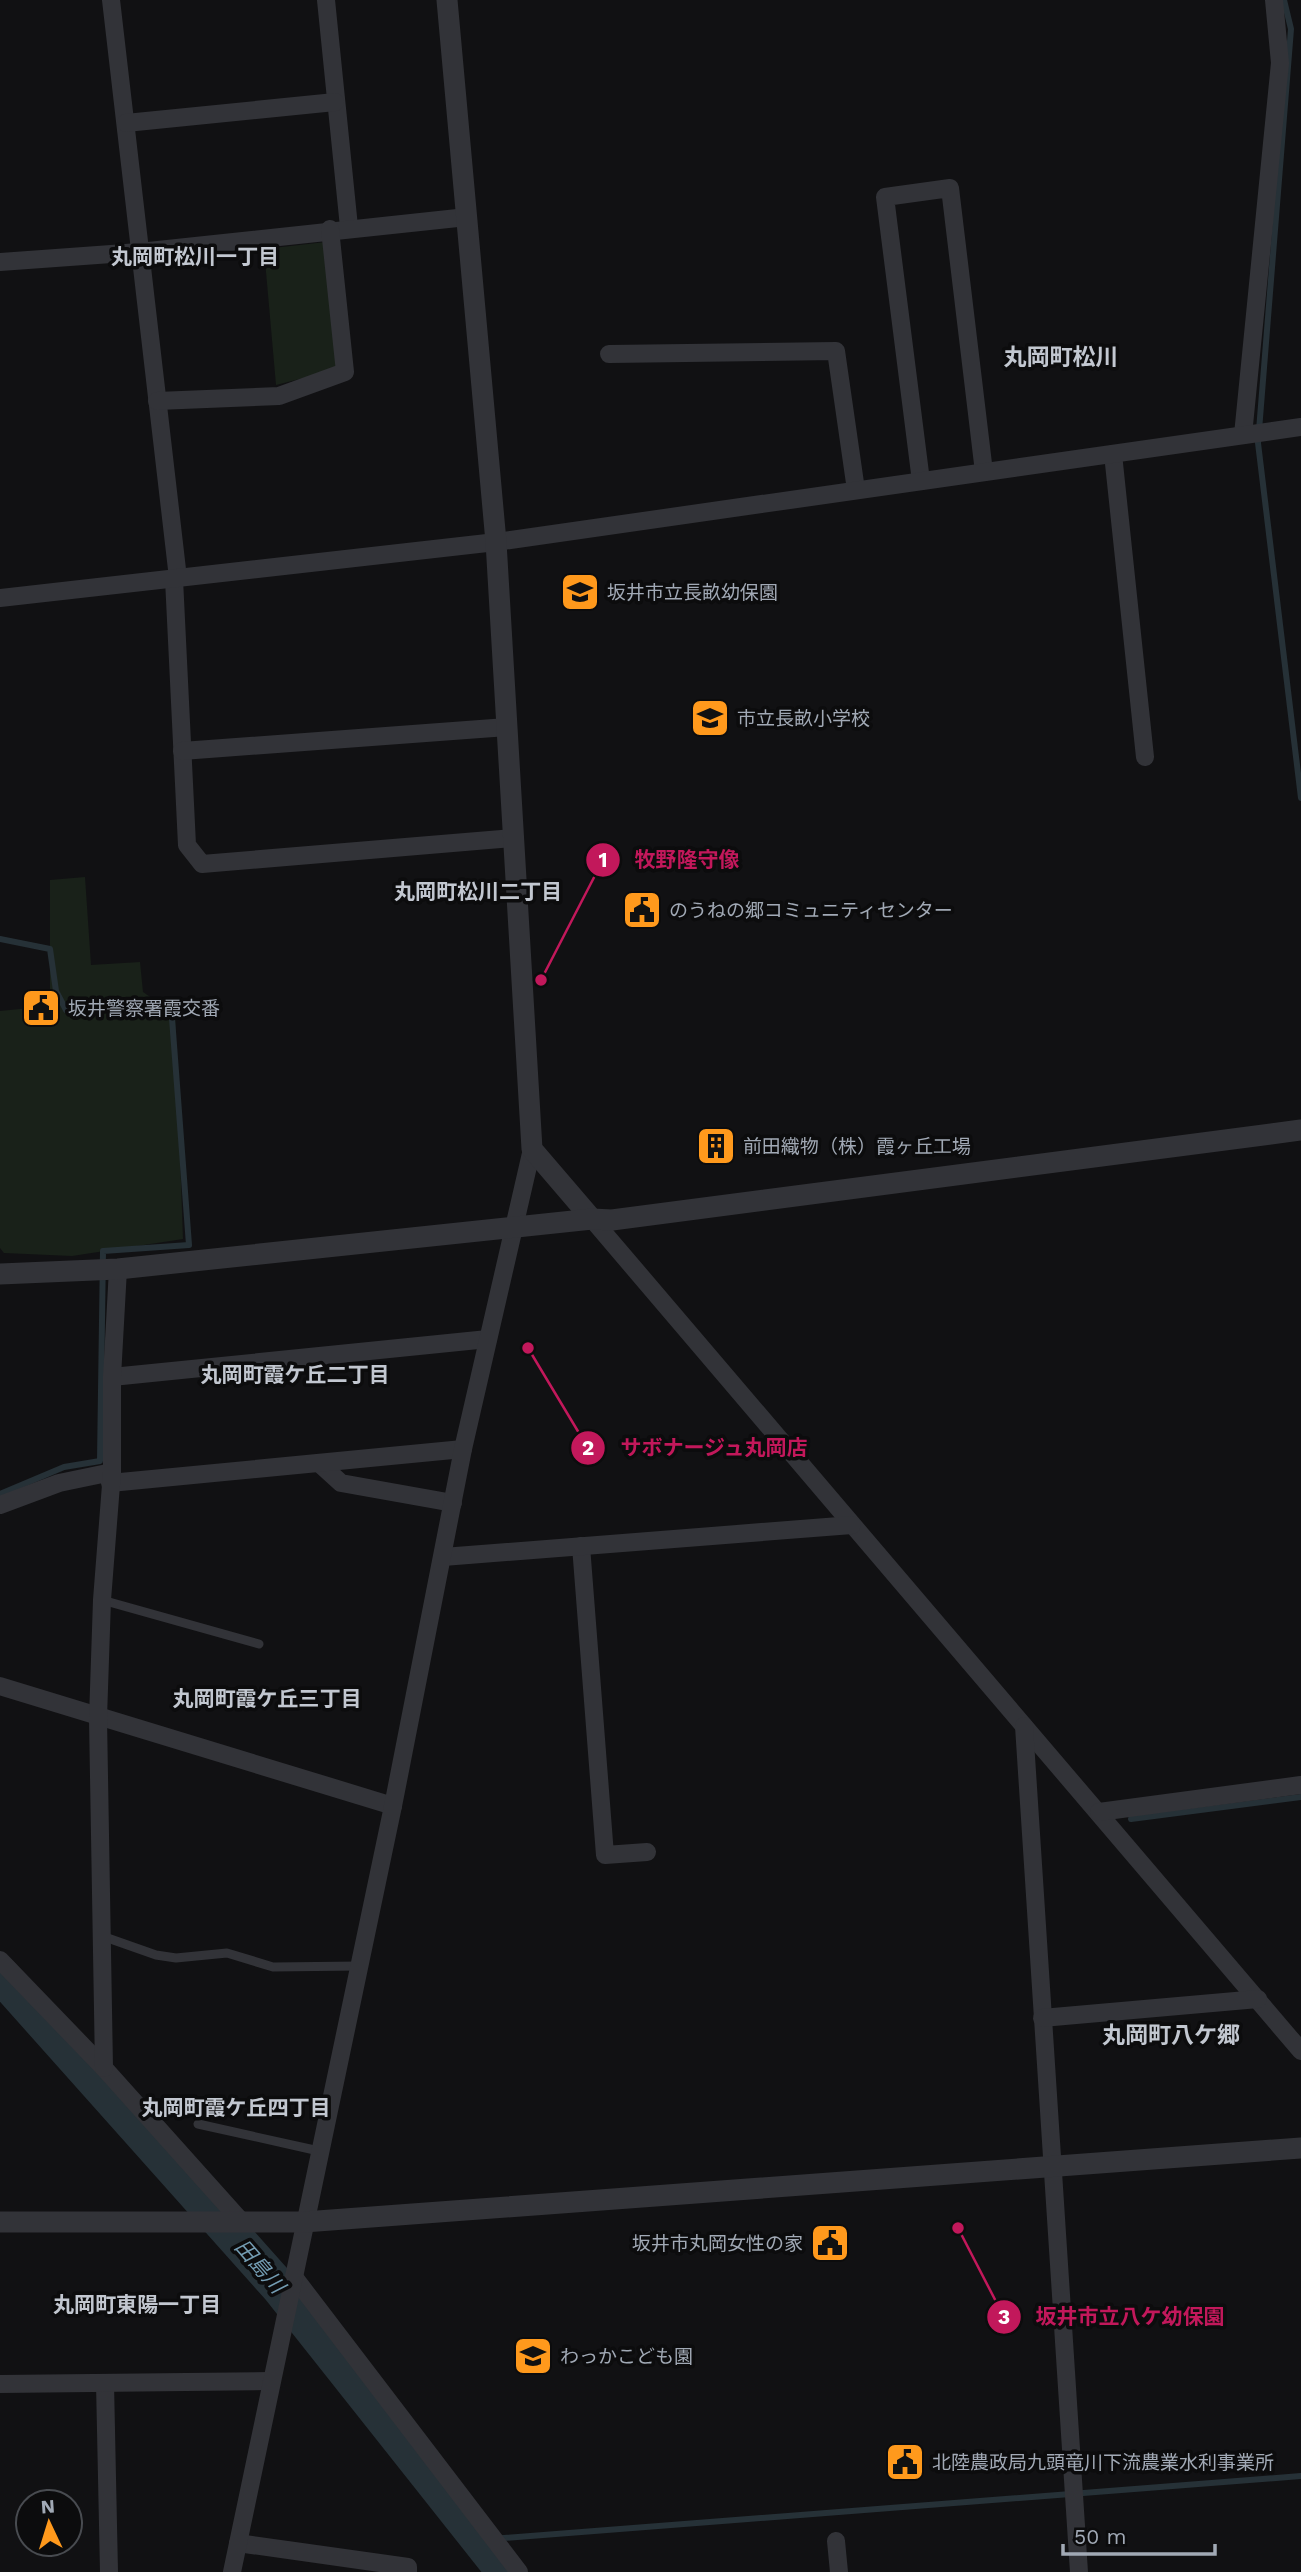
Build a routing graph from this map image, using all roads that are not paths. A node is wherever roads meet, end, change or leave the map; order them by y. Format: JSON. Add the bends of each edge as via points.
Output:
{"nodes":[{"id":1,"x":111,"y":0,"type":"edge"},
{"id":2,"x":326,"y":0,"type":"edge"},
{"id":3,"x":447,"y":0,"type":"edge"},
{"id":4,"x":1274,"y":0,"type":"edge"},
{"id":5,"x":335,"y":102,"type":"junction"},
{"id":6,"x":126,"y":123,"type":"junction"},
{"id":7,"x":467,"y":216,"type":"junction"},
{"id":8,"x":349,"y":227,"type":"junction"},
{"id":9,"x":330,"y":229,"type":"junction"},
{"id":10,"x":139,"y":252,"type":"junction"},
{"id":11,"x":0,"y":262,"type":"edge"},
{"id":12,"x":609,"y":354,"type":"dead end"},
{"id":13,"x":157,"y":401,"type":"junction"},
{"id":14,"x":1301,"y":427,"type":"edge"},
{"id":15,"x":1243,"y":435,"type":"junction"},
{"id":16,"x":1113,"y":454,"type":"junction"},
{"id":17,"x":984,"y":472,"type":"junction"},
{"id":18,"x":921,"y":481,"type":"junction"},
{"id":19,"x":856,"y":490,"type":"junction"},
{"id":20,"x":496,"y":542,"type":"junction"},
{"id":21,"x":176,"y":578,"type":"junction"},
{"id":22,"x":0,"y":598,"type":"edge"},
{"id":23,"x":507,"y":727,"type":"junction"},
{"id":24,"x":182,"y":751,"type":"junction"},
{"id":25,"x":1145,"y":757,"type":"dead end"},
{"id":26,"x":513,"y":838,"type":"junction"},
{"id":27,"x":1301,"y":1130,"type":"edge"},
{"id":28,"x":532,"y":1149,"type":"junction"},
{"id":29,"x":592,"y":1219,"type":"junction"},
{"id":30,"x":513,"y":1228,"type":"junction"},
{"id":31,"x":118,"y":1269,"type":"junction"},
{"id":32,"x":0,"y":1274,"type":"edge"},
{"id":33,"x":488,"y":1339,"type":"junction"},
{"id":34,"x":112,"y":1377,"type":"junction"},
{"id":35,"x":463,"y":1449,"type":"junction"},
{"id":36,"x":319,"y":1463,"type":"junction"},
{"id":37,"x":111,"y":1478,"type":"junction"},
{"id":38,"x":453,"y":1503,"type":"junction"},
{"id":39,"x":0,"y":1505,"type":"edge"},
{"id":40,"x":852,"y":1525,"type":"junction"},
{"id":41,"x":581,"y":1546,"type":"junction"},
{"id":42,"x":443,"y":1557,"type":"junction"},
{"id":43,"x":102,"y":1600,"type":"junction"},
{"id":44,"x":259,"y":1644,"type":"dead end"},
{"id":45,"x":0,"y":1686,"type":"edge"},
{"id":46,"x":98,"y":1718,"type":"junction"},
{"id":47,"x":1024,"y":1726,"type":"junction"},
{"id":48,"x":1301,"y":1785,"type":"edge"},
{"id":49,"x":393,"y":1806,"type":"junction"},
{"id":50,"x":1099,"y":1812,"type":"junction"},
{"id":51,"x":648,"y":1852,"type":"dead end"},
{"id":52,"x":102,"y":1936,"type":"junction"},
{"id":53,"x":0,"y":1960,"type":"edge"},
{"id":54,"x":359,"y":1966,"type":"junction"},
{"id":55,"x":1258,"y":1999,"type":"junction"},
{"id":56,"x":1042,"y":2018,"type":"junction"},
{"id":57,"x":1301,"y":2051,"type":"edge"},
{"id":58,"x":104,"y":2068,"type":"junction"},
{"id":59,"x":198,"y":2124,"type":"dead end"},
{"id":60,"x":1301,"y":2148,"type":"edge"},
{"id":61,"x":319,"y":2151,"type":"junction"},
{"id":62,"x":1051,"y":2168,"type":"junction"},
{"id":63,"x":241,"y":2221,"type":"junction"},
{"id":64,"x":0,"y":2222,"type":"edge"},
{"id":65,"x":304,"y":2222,"type":"junction"},
{"id":66,"x":294,"y":2277,"type":"junction"},
{"id":67,"x":270,"y":2381,"type":"junction"},
{"id":68,"x":105,"y":2383,"type":"junction"},
{"id":69,"x":0,"y":2384,"type":"edge"},
{"id":70,"x":836,"y":2540,"type":"dead end"},
{"id":71,"x":237,"y":2543,"type":"junction"},
{"id":72,"x":109,"y":2572,"type":"edge"},
{"id":73,"x":232,"y":2572,"type":"edge"},
{"id":74,"x":408,"y":2572,"type":"edge"},
{"id":75,"x":519,"y":2572,"type":"edge"},
{"id":76,"x":838,"y":2572,"type":"edge"},
{"id":77,"x":1079,"y":2572,"type":"edge"}],
"edges":[{"from":1,"to":6,"type":"street"},
{"from":2,"to":5,"type":"street"},
{"from":3,"to":7,"type":"street"},
{"from":4,"to":15,"type":"street","via":[[1280,63]]},
{"from":5,"to":6,"type":"street"},
{"from":5,"to":8,"type":"street"},
{"from":6,"to":10,"type":"street"},
{"from":7,"to":8,"type":"street"},
{"from":7,"to":20,"type":"street"},
{"from":8,"to":9,"type":"street"},
{"from":9,"to":10,"type":"street"},
{"from":9,"to":13,"type":"street","via":[[345,372],[279,396]]},
{"from":10,"to":11,"type":"street"},
{"from":10,"to":13,"type":"street"},
{"from":12,"to":19,"type":"street","via":[[836,351]]},
{"from":13,"to":21,"type":"street"},
{"from":14,"to":15,"type":"street"},
{"from":15,"to":16,"type":"street"},
{"from":16,"to":17,"type":"street"},
{"from":16,"to":25,"type":"street"},
{"from":17,"to":18,"type":"street"},
{"from":17,"to":18,"type":"street","via":[[950,188],[885,197]]},
{"from":18,"to":19,"type":"street"},
{"from":19,"to":20,"type":"street"},
{"from":20,"to":21,"type":"street"},
{"from":20,"to":23,"type":"street"},
{"from":21,"to":22,"type":"street"},
{"from":21,"to":24,"type":"street"},
{"from":23,"to":24,"type":"street"},
{"from":23,"to":26,"type":"street"},
{"from":24,"to":26,"type":"street","via":[[187,845],[202,863]]},
{"from":26,"to":28,"type":"street"},
{"from":27,"to":29,"type":"street"},
{"from":28,"to":29,"type":"street"},
{"from":28,"to":30,"type":"street"},
{"from":29,"to":30,"type":"street"},
{"from":29,"to":40,"type":"street"},
{"from":30,"to":31,"type":"street"},
{"from":30,"to":33,"type":"street"},
{"from":31,"to":32,"type":"street"},
{"from":31,"to":34,"type":"street"},
{"from":33,"to":34,"type":"street"},
{"from":33,"to":35,"type":"street"},
{"from":34,"to":37,"type":"street"},
{"from":35,"to":36,"type":"street"},
{"from":35,"to":38,"type":"street"},
{"from":36,"to":37,"type":"street"},
{"from":36,"to":38,"type":"street","via":[[341,1483]]},
{"from":37,"to":39,"type":"street","via":[[60,1483]]},
{"from":37,"to":43,"type":"street"},
{"from":38,"to":42,"type":"street"},
{"from":40,"to":41,"type":"street"},
{"from":40,"to":47,"type":"street"},
{"from":41,"to":42,"type":"street"},
{"from":41,"to":51,"type":"street","via":[[605,1855]]},
{"from":42,"to":49,"type":"street"},
{"from":43,"to":44,"type":"lane"},
{"from":43,"to":46,"type":"street"},
{"from":45,"to":46,"type":"street"},
{"from":46,"to":49,"type":"street"},
{"from":46,"to":52,"type":"street"},
{"from":47,"to":50,"type":"street"},
{"from":47,"to":56,"type":"street"},
{"from":48,"to":50,"type":"street"},
{"from":49,"to":54,"type":"street"},
{"from":50,"to":55,"type":"street"},
{"from":52,"to":54,"type":"lane","via":[[176,1958],[227,1953],[273,1967]]},
{"from":52,"to":58,"type":"street"},
{"from":53,"to":58,"type":"street"},
{"from":54,"to":61,"type":"street"},
{"from":55,"to":56,"type":"street"},
{"from":55,"to":57,"type":"street"},
{"from":56,"to":62,"type":"street"},
{"from":58,"to":63,"type":"street"},
{"from":59,"to":61,"type":"lane"},
{"from":60,"to":62,"type":"street"},
{"from":61,"to":65,"type":"street"},
{"from":62,"to":65,"type":"street"},
{"from":62,"to":77,"type":"street","via":[[1069,2525]]},
{"from":63,"to":64,"type":"street"},
{"from":63,"to":65,"type":"street"},
{"from":65,"to":66,"type":"street"},
{"from":66,"to":67,"type":"street"},
{"from":66,"to":75,"type":"street"},
{"from":67,"to":68,"type":"street"},
{"from":67,"to":71,"type":"street"},
{"from":68,"to":69,"type":"street"},
{"from":68,"to":72,"type":"street"},
{"from":70,"to":76,"type":"street"},
{"from":71,"to":73,"type":"street"},
{"from":71,"to":74,"type":"street","via":[[408,2567]]}]}
